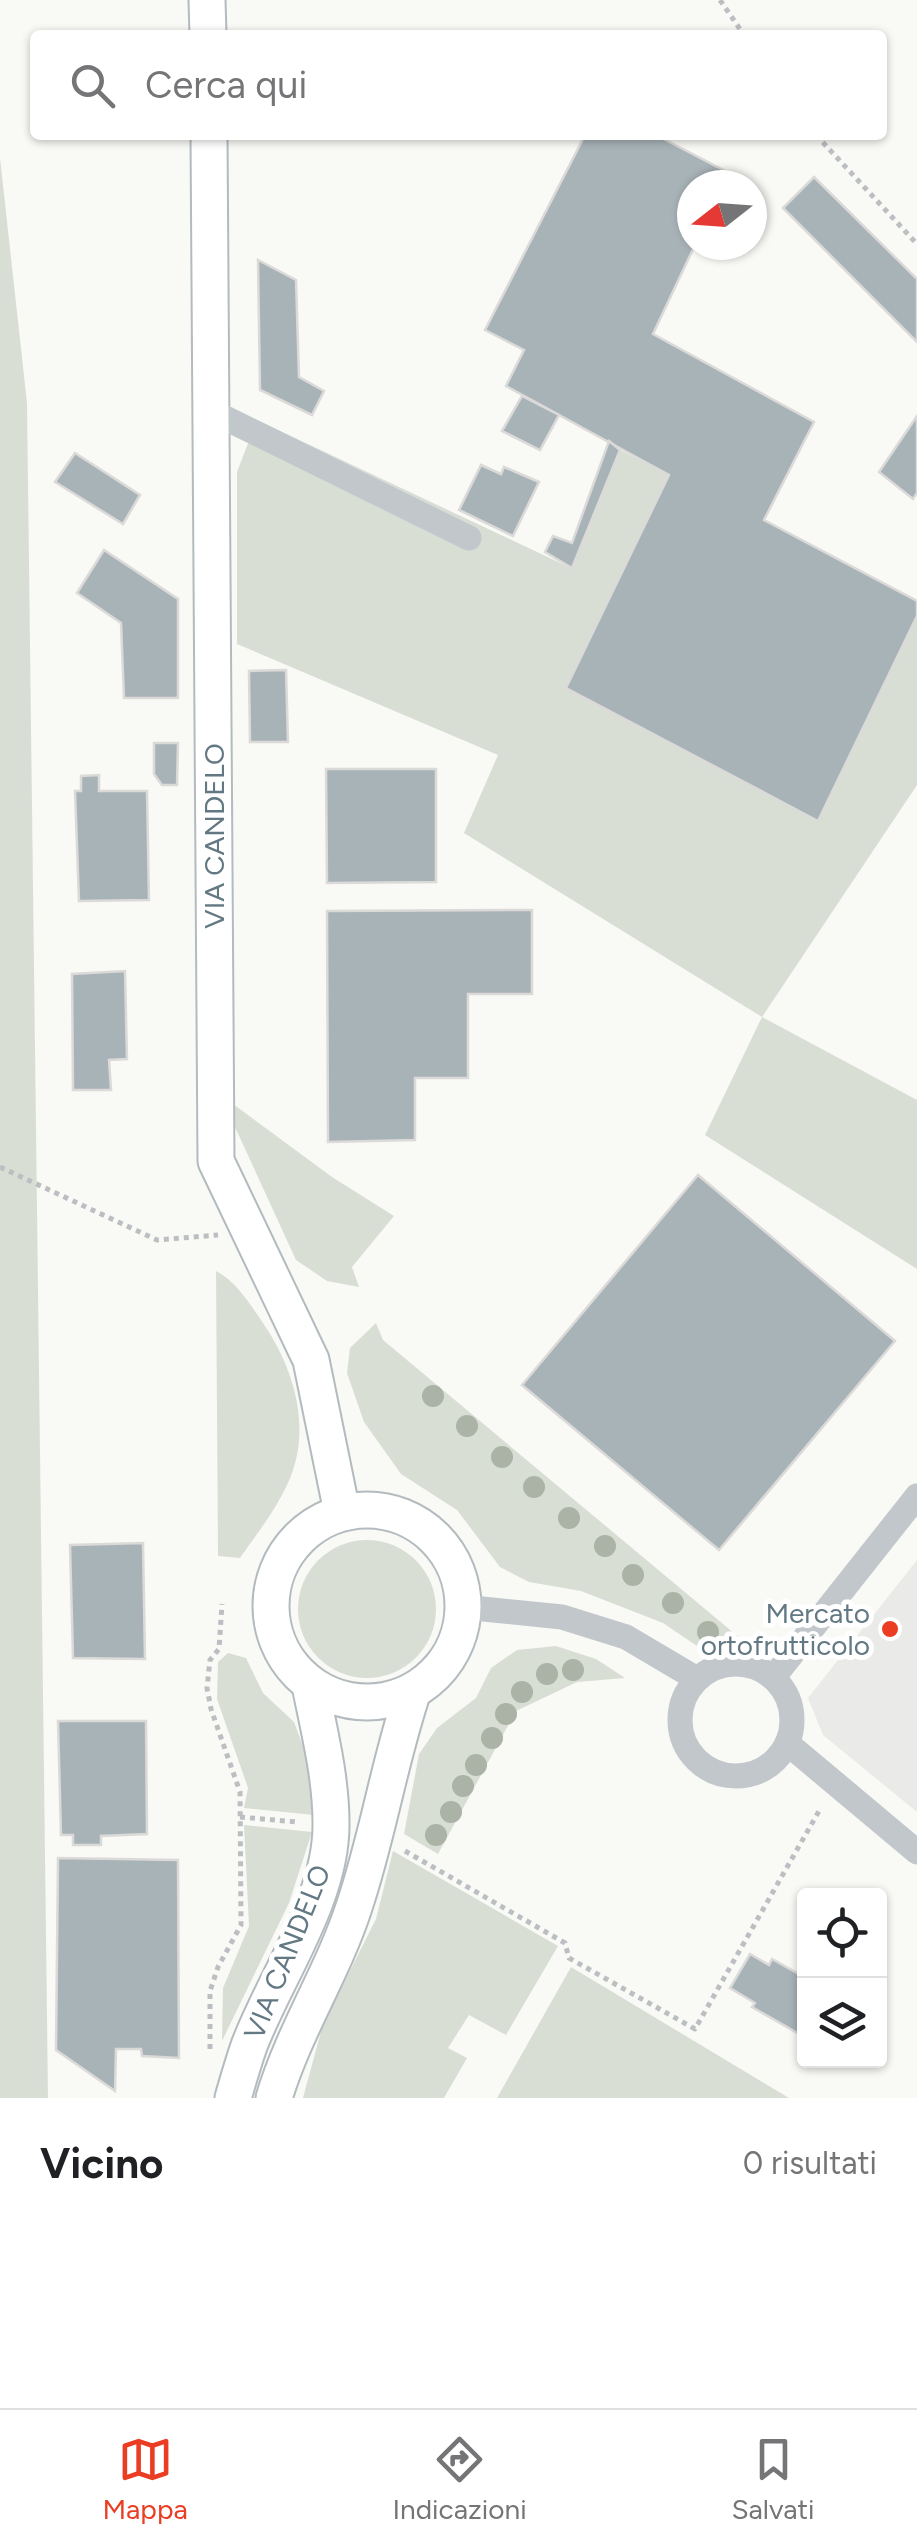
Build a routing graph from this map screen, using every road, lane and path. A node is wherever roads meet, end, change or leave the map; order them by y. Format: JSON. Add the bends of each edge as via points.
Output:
{"nodes":[{"id":1,"x":208,"y":0,"type":"edge"},
{"id":2,"x":720,"y":0,"type":"edge"},
{"id":3,"x":208,"y":30,"type":"edge"},
{"id":4,"x":741,"y":30,"type":"edge"},
{"id":5,"x":209,"y":140,"type":"edge"},
{"id":6,"x":821,"y":140,"type":"edge"},
{"id":7,"x":917,"y":244,"type":"edge"},
{"id":8,"x":211,"y":411,"type":"junction"},
{"id":9,"x":470,"y":538,"type":"dead end"},
{"id":10,"x":0,"y":1167,"type":"edge"},
{"id":11,"x":251,"y":1233,"type":"junction"},
{"id":12,"x":917,"y":1496,"type":"edge"},
{"id":13,"x":342,"y":1512,"type":"junction"},
{"id":14,"x":222,"y":1604,"type":"dead end"},
{"id":15,"x":464,"y":1607,"type":"junction"},
{"id":16,"x":773,"y":1678,"type":"junction"},
{"id":17,"x":697,"y":1679,"type":"junction"},
{"id":18,"x":310,"y":1685,"type":"junction"},
{"id":19,"x":413,"y":1692,"type":"junction"},
{"id":20,"x":787,"y":1742,"type":"junction"},
{"id":21,"x":818,"y":1811,"type":"dead end"},
{"id":22,"x":240,"y":1817,"type":"junction"},
{"id":23,"x":313,"y":1823,"type":"dead end"},
{"id":24,"x":398,"y":1844,"type":"dead end"},
{"id":25,"x":917,"y":1852,"type":"edge"},
{"id":26,"x":210,"y":2049,"type":"dead end"},
{"id":27,"x":233,"y":2098,"type":"edge"},
{"id":28,"x":274,"y":2098,"type":"edge"}],
"edges":[{"from":1,"to":3,"type":"street"},
{"from":2,"to":4,"type":"path"},
{"from":5,"to":8,"type":"street","name":"VIA CANDELO"},
{"from":6,"to":7,"type":"path"},
{"from":8,"to":9,"type":"street"},
{"from":8,"to":11,"type":"street","name":"VIA CANDELO","via":[[216,1161]]},
{"from":10,"to":11,"type":"path","via":[[157,1240]]},
{"from":11,"to":13,"type":"street","name":"VIA CANDELO","via":[[311,1360]]},
{"from":12,"to":16,"type":"street"},
{"from":13,"to":15,"type":"street","via":[[400,1515],[426,1530],[446,1551]]},
{"from":13,"to":18,"type":"street","via":[[290,1546],[275,1574],[274,1636],[288,1664]]},
{"from":14,"to":22,"type":"path","via":[[207,1688],[240,1792]]},
{"from":15,"to":17,"type":"street","via":[[562,1617],[626,1637]]},
{"from":15,"to":19,"type":"street","via":[[450,1656]]},
{"from":16,"to":17,"type":"street","via":[[726,1664]]},
{"from":16,"to":20,"type":"street","via":[[790,1708]]},
{"from":17,"to":20,"type":"street","via":[[682,1706],[682,1738],[709,1770],[726,1776],[762,1770]]},
{"from":18,"to":19,"type":"street","via":[[361,1703]]},
{"from":18,"to":27,"type":"street","name":"VIA CANDELO","via":[[332,1826],[325,1866]]},
{"from":19,"to":28,"type":"street","name":"VIA CANDELO","via":[[353,1911]]},
{"from":20,"to":25,"type":"street"},
{"from":21,"to":24,"type":"path","via":[[695,2029],[569,1958],[564,1943]]},
{"from":22,"to":23,"type":"path"},
{"from":22,"to":26,"type":"path","via":[[241,1925],[210,1992]]}]}
